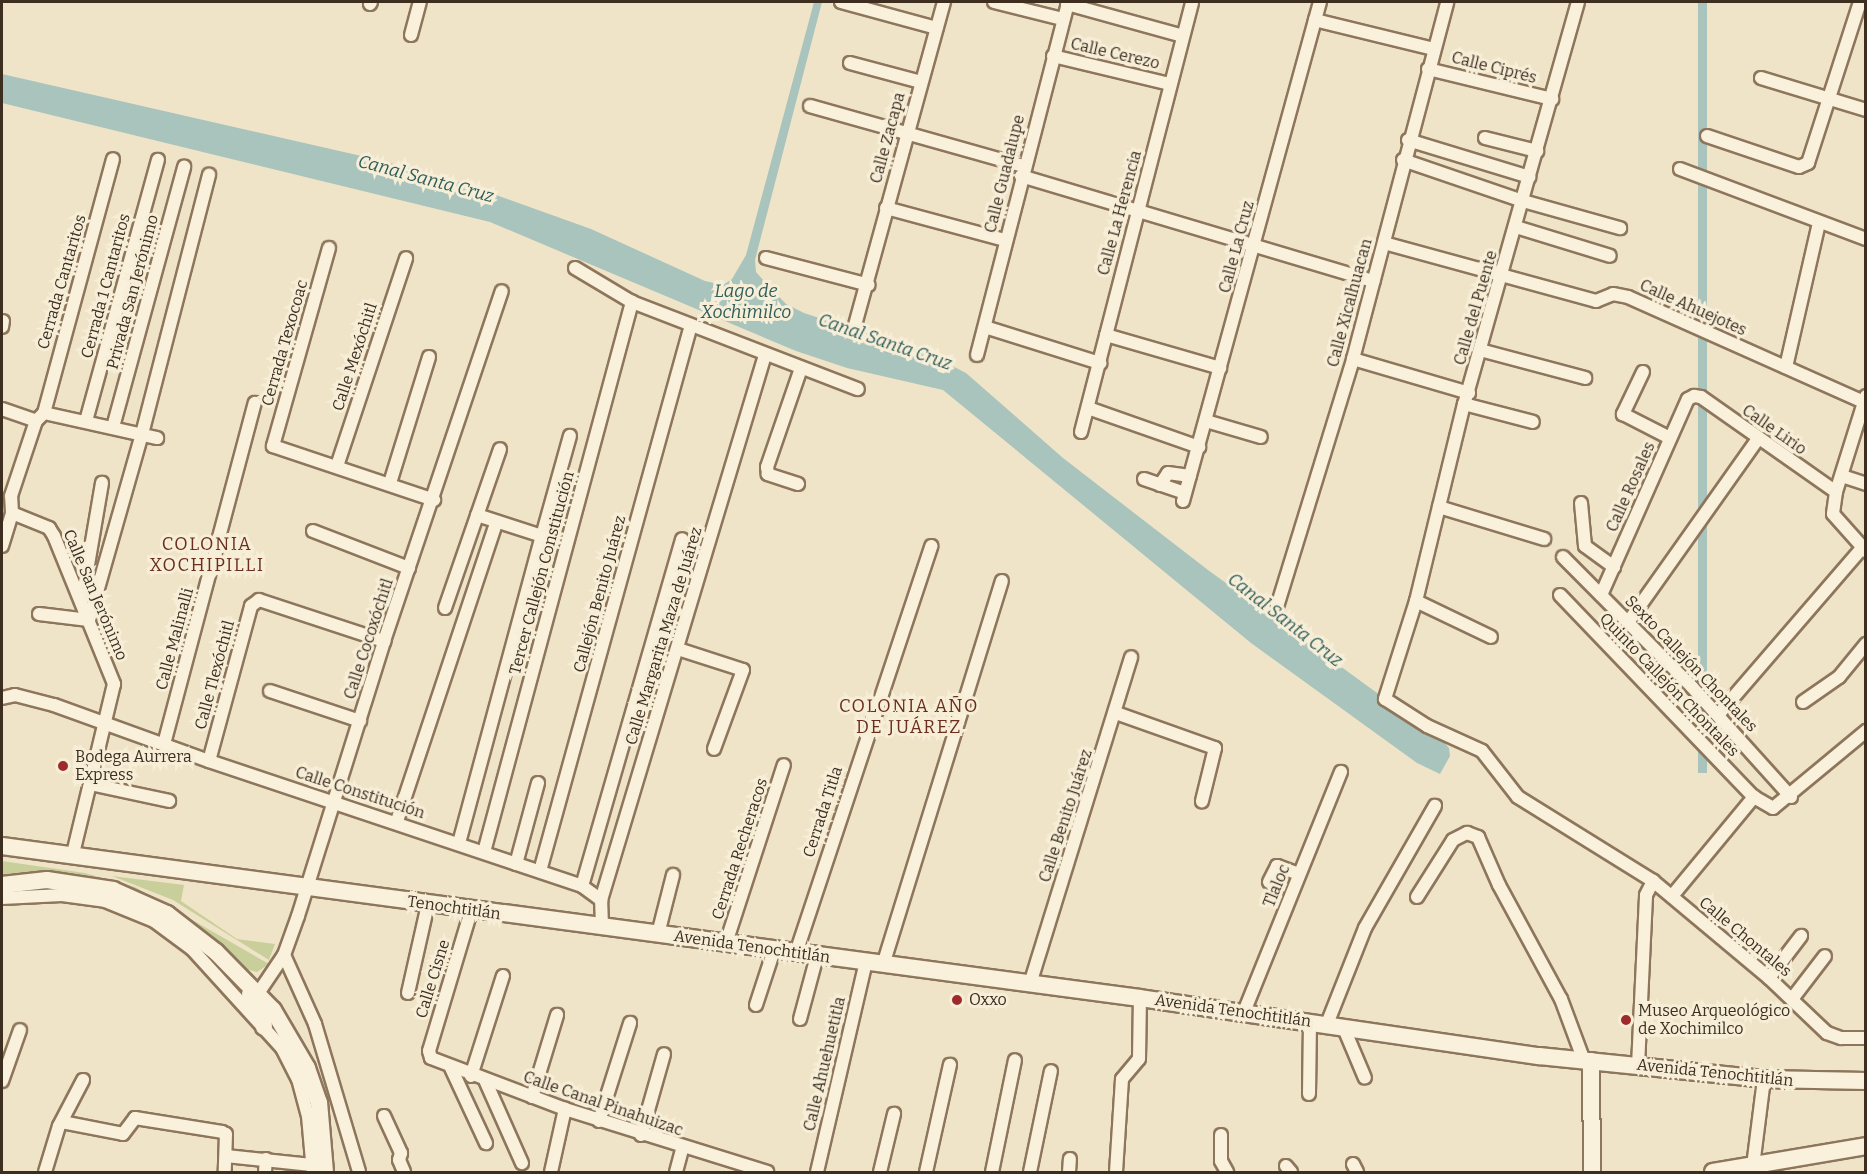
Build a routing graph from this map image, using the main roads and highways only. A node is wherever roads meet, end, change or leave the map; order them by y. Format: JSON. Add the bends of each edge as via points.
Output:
{"nodes":[{"id":1,"x":2,"y":846,"type":"edge"},
{"id":2,"x":2,"y":885,"type":"edge"},
{"id":3,"x":602,"y":926,"type":"joint"},
{"id":4,"x":245,"y":980,"type":"junction"},
{"id":5,"x":264,"y":1028,"type":"road end"},
{"id":6,"x":1587,"y":1061,"type":"junction"},
{"id":7,"x":1866,"y":1081,"type":"edge"},
{"id":8,"x":1866,"y":1146,"type":"edge"},
{"id":9,"x":316,"y":1170,"type":"edge"},
{"id":10,"x":1719,"y":1172,"type":"edge"},
{"id":11,"x":1592,"y":1173,"type":"edge"}],
"edges":[{"from":1,"to":3,"type":"main road","name":"Tenochtitlán"},
{"from":2,"to":4,"type":"main road","via":[[66,882],[137,898],[188,928]]},
{"from":3,"to":6,"type":"main road","name":"Avenida Tenochtitlán"},
{"from":4,"to":5,"type":"main road","via":[[263,1017]]},
{"from":4,"to":9,"type":"main road","via":[[259,992],[307,1068],[319,1102]]},
{"from":6,"to":7,"type":"main road","name":"Avenida Tenochtitlán","via":[[1764,1079]]},
{"from":6,"to":11,"type":"main road"},
{"from":8,"to":10,"type":"main road"}]}
